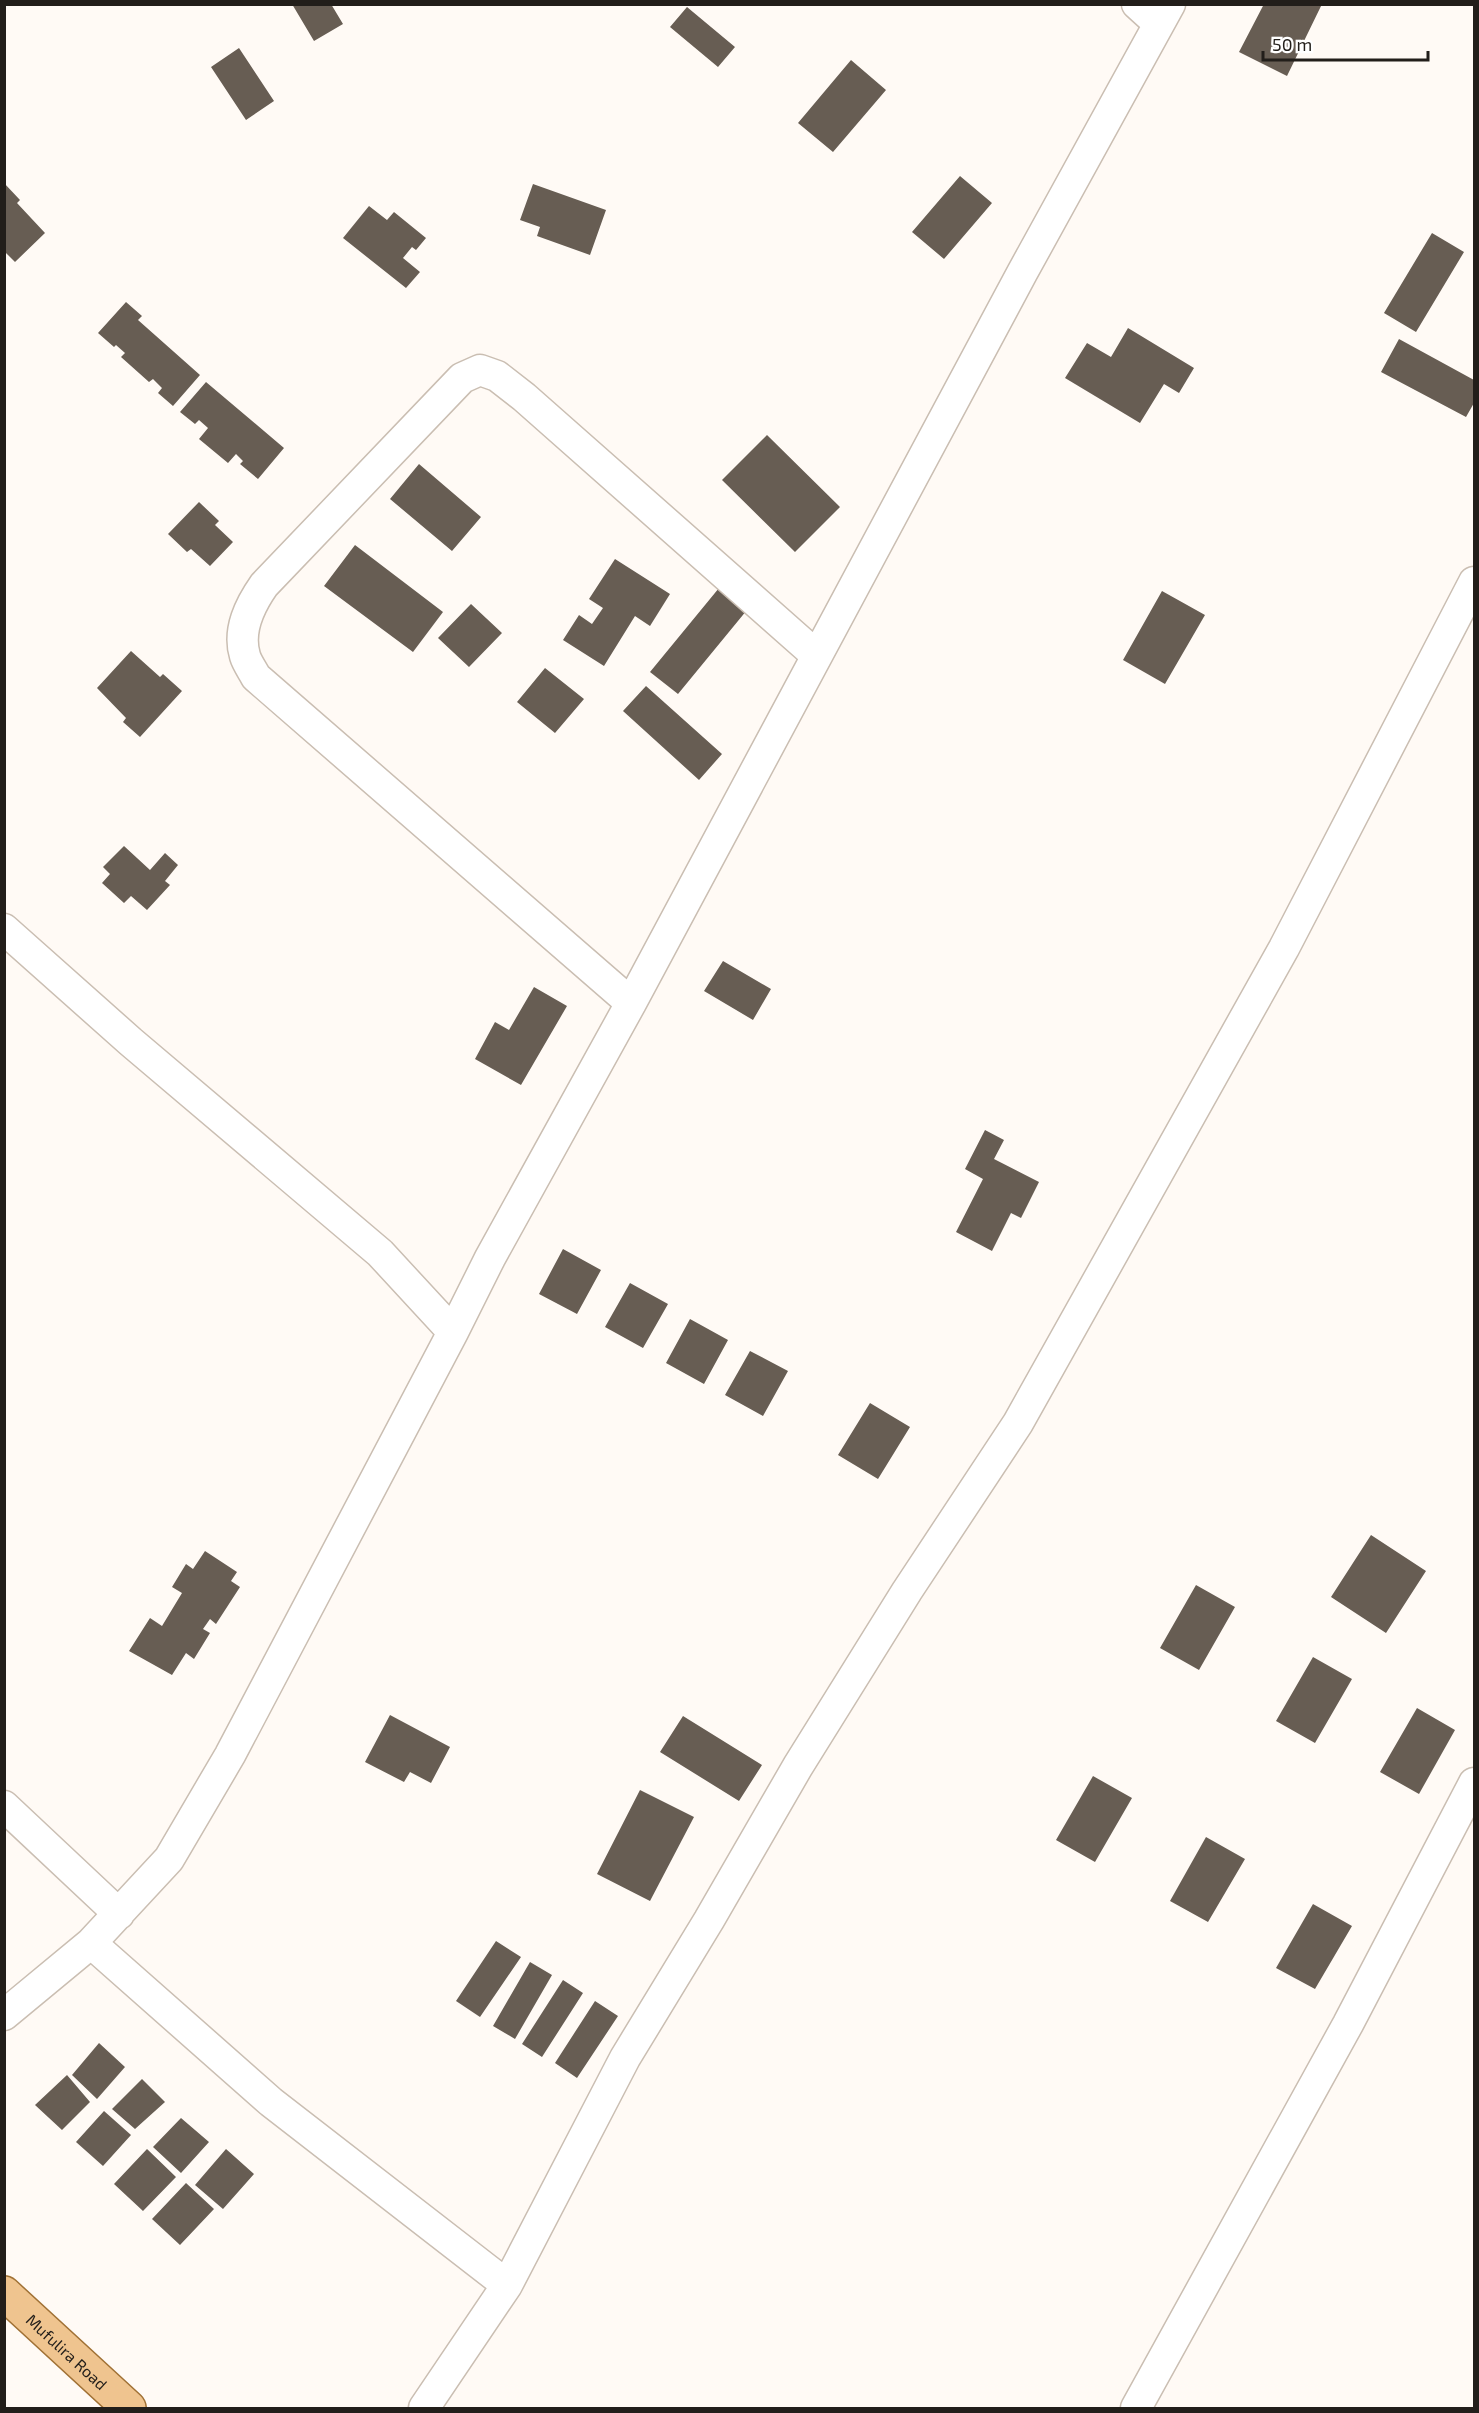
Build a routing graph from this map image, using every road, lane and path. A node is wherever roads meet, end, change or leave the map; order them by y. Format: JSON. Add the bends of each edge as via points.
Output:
{"nodes":[{"id":1,"x":1155,"y":11,"type":"edge"},
{"id":2,"x":1472,"y":595,"type":"edge"},
{"id":3,"x":816,"y":655,"type":"junction"},
{"id":4,"x":4,"y":929,"type":"edge"},
{"id":5,"x":631,"y":1003,"type":"junction"},
{"id":6,"x":453,"y":1332,"type":"junction"},
{"id":7,"x":1474,"y":1783,"type":"edge"},
{"id":8,"x":4,"y":1806,"type":"edge"},
{"id":9,"x":119,"y":1914,"type":"junction"},
{"id":10,"x":91,"y":1943,"type":"junction"},
{"id":11,"x":4,"y":2015,"type":"edge"},
{"id":12,"x":507,"y":2285,"type":"junction"},
{"id":13,"x":4,"y":2293,"type":"edge"},
{"id":14,"x":129,"y":2409,"type":"edge"},
{"id":15,"x":424,"y":2409,"type":"edge"},
{"id":16,"x":1136,"y":2409,"type":"edge"}],
"edges":[{"from":1,"to":3,"type":"street"},
{"from":2,"to":12,"type":"street","via":[[1278,958],[1018,1423],[798,1766],[625,2058]]},
{"from":3,"to":5,"type":"street"},
{"from":3,"to":5,"type":"street","via":[[524,397],[497,376],[480,370],[462,378],[264,585],[249,606],[243,632],[245,656],[256,677]]},
{"from":4,"to":6,"type":"street","via":[[380,1253]]},
{"from":5,"to":6,"type":"street","via":[[490,1257]]},
{"from":6,"to":9,"type":"street","via":[[230,1755],[169,1859]]},
{"from":7,"to":16,"type":"street","via":[[1343,2034]]},
{"from":8,"to":9,"type":"street"},
{"from":9,"to":10,"type":"street"},
{"from":10,"to":11,"type":"street"},
{"from":10,"to":12,"type":"street","via":[[272,2102]]},
{"from":12,"to":15,"type":"street"},
{"from":13,"to":14,"type":"main road","name":"Mufulira Road"}]}
